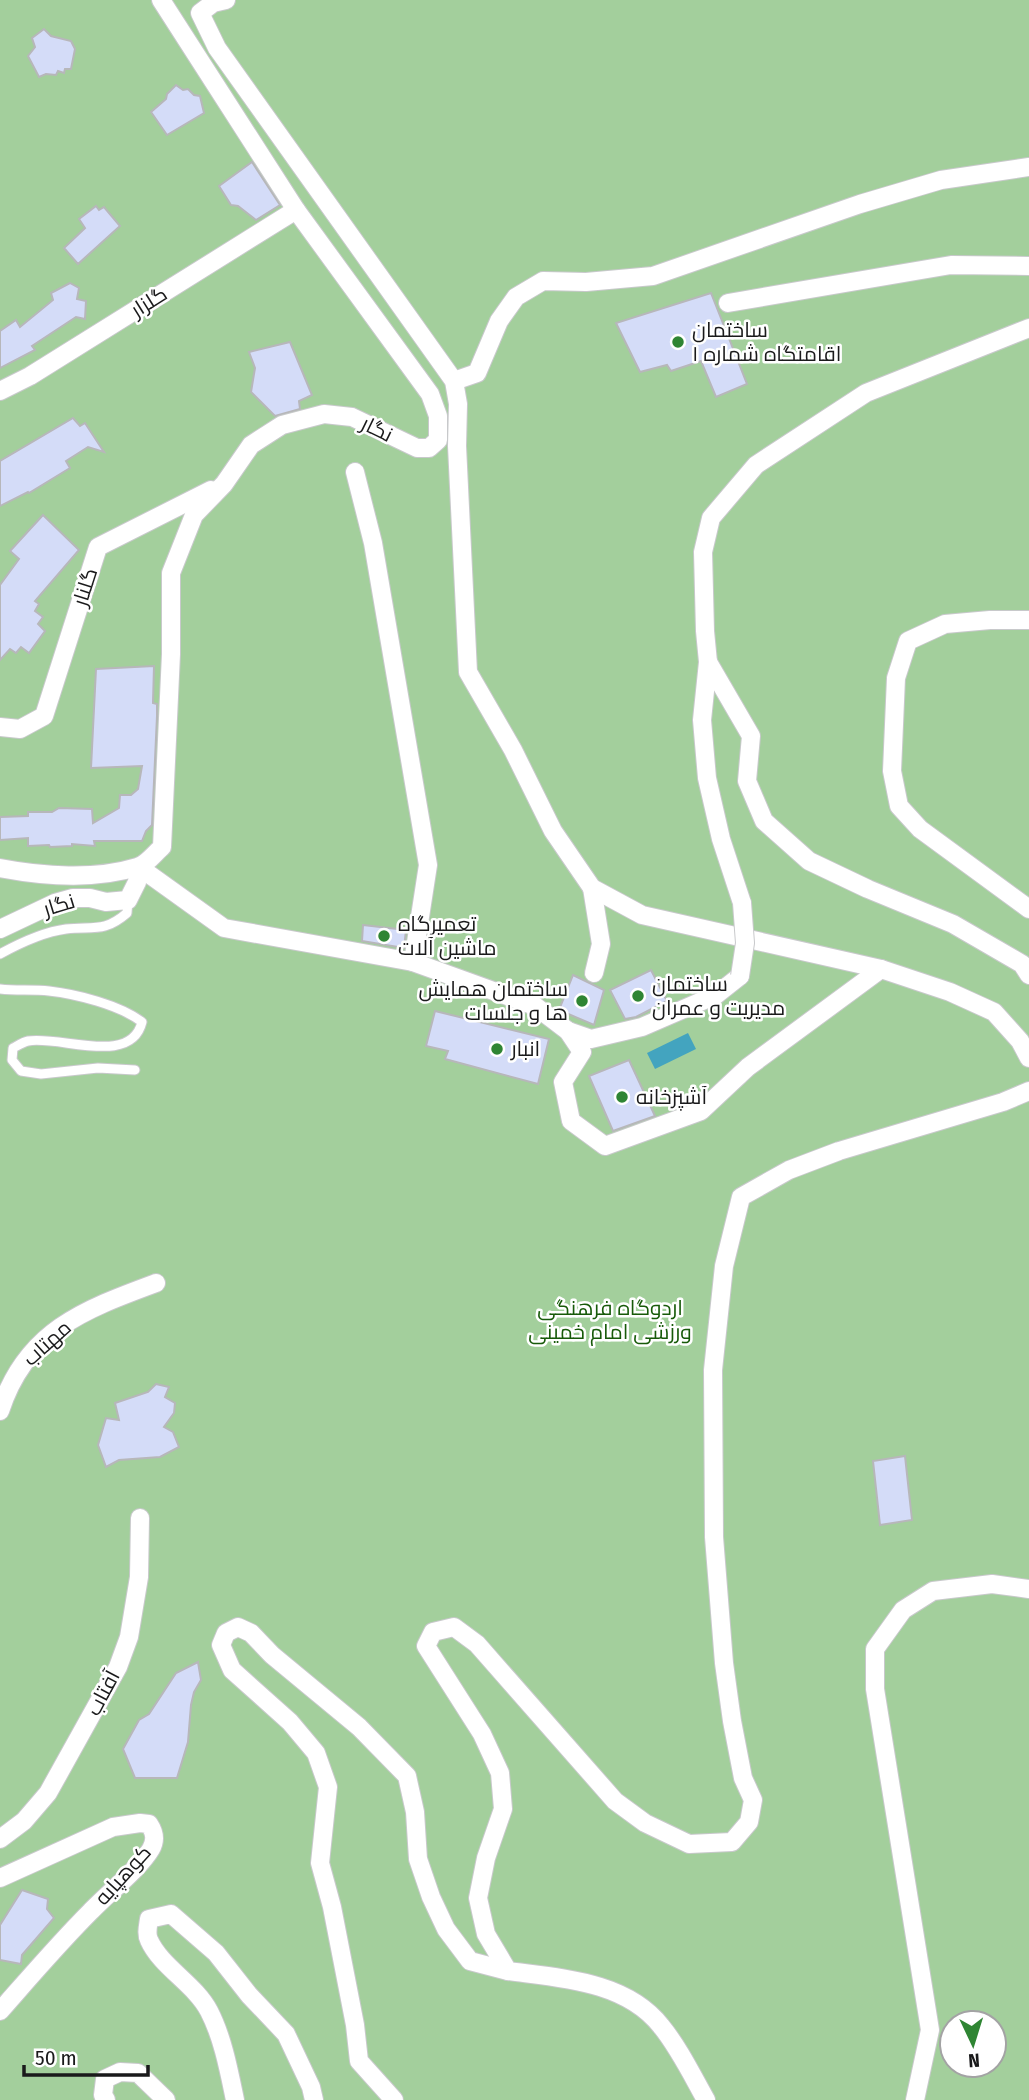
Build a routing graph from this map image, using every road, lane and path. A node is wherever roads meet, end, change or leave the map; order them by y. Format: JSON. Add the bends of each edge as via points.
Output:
{"nodes":[{"id":1,"x":161,"y":0,"type":"edge"},
{"id":2,"x":226,"y":0,"type":"edge"},
{"id":3,"x":1029,"y":167,"type":"edge"},
{"id":4,"x":296,"y":210,"type":"junction"},
{"id":5,"x":1029,"y":266,"type":"edge"},
{"id":6,"x":728,"y":303,"type":"dead end"},
{"id":7,"x":1029,"y":328,"type":"edge"},
{"id":8,"x":454,"y":381,"type":"junction"},
{"id":9,"x":0,"y":391,"type":"edge"},
{"id":10,"x":438,"y":440,"type":"junction"},
{"id":11,"x":457,"y":440,"type":"junction"},
{"id":12,"x":355,"y":472,"type":"dead end"},
{"id":13,"x":224,"y":484,"type":"junction"},
{"id":14,"x":1029,"y":620,"type":"edge"},
{"id":15,"x":708,"y":662,"type":"junction"},
{"id":16,"x":0,"y":727,"type":"edge"},
{"id":17,"x":139,"y":867,"type":"junction"},
{"id":18,"x":0,"y":868,"type":"edge"},
{"id":19,"x":592,"y":888,"type":"junction"},
{"id":20,"x":128,"y":900,"type":"junction"},
{"id":21,"x":1029,"y":909,"type":"edge"},
{"id":22,"x":0,"y":929,"type":"edge"},
{"id":23,"x":0,"y":954,"type":"edge"},
{"id":24,"x":414,"y":962,"type":"junction"},
{"id":25,"x":881,"y":969,"type":"junction"},
{"id":26,"x":594,"y":973,"type":"dead end"},
{"id":27,"x":1029,"y":975,"type":"edge"},
{"id":28,"x":0,"y":989,"type":"edge"},
{"id":29,"x":568,"y":1031,"type":"junction"},
{"id":30,"x":1029,"y":1058,"type":"edge"},
{"id":31,"x":135,"y":1070,"type":"dead end"},
{"id":32,"x":1029,"y":1091,"type":"edge"},
{"id":33,"x":156,"y":1283,"type":"dead end"},
{"id":34,"x":0,"y":1411,"type":"edge"},
{"id":35,"x":140,"y":1518,"type":"dead end"},
{"id":36,"x":1029,"y":1589,"type":"edge"},
{"id":37,"x":0,"y":1839,"type":"edge"},
{"id":38,"x":0,"y":1878,"type":"edge"},
{"id":39,"x":508,"y":1971,"type":"junction"},
{"id":40,"x":0,"y":2011,"type":"edge"},
{"id":41,"x":106,"y":2100,"type":"edge"},
{"id":42,"x":166,"y":2100,"type":"edge"},
{"id":43,"x":235,"y":2100,"type":"edge"},
{"id":44,"x":314,"y":2100,"type":"edge"},
{"id":45,"x":394,"y":2100,"type":"edge"},
{"id":46,"x":706,"y":2100,"type":"edge"},
{"id":47,"x":915,"y":2100,"type":"edge"}],
"edges":[{"from":1,"to":4,"type":"street"},
{"from":2,"to":8,"type":"street","via":[[200,13],[217,48]]},
{"from":3,"to":8,"type":"street","via":[[942,180],[653,276],[544,281],[516,298],[499,321],[477,373]]},
{"from":4,"to":9,"type":"street","name":"گلزار"},
{"from":4,"to":10,"type":"street","via":[[430,394],[438,416]]},
{"from":5,"to":6,"type":"street","via":[[951,265]]},
{"from":7,"to":15,"type":"street","via":[[866,393],[756,465],[712,518],[703,552]]},
{"from":8,"to":11,"type":"street"},
{"from":10,"to":11,"type":"street","name":"نگار"},
{"from":10,"to":13,"type":"street","name":"نگار","via":[[429,448],[416,449],[352,417],[324,414],[282,425],[251,445]]},
{"from":11,"to":19,"type":"street","via":[[468,672],[553,831]]},
{"from":12,"to":24,"type":"street","via":[[373,542],[428,865]]},
{"from":13,"to":16,"type":"street","name":"گلنار","via":[[98,547],[44,716],[20,729]]},
{"from":13,"to":17,"type":"street","name":"نگار","via":[[194,515],[171,573],[162,847]]},
{"from":14,"to":21,"type":"street","via":[[945,624],[908,641],[896,678],[892,771],[899,806],[920,829]]},
{"from":15,"to":27,"type":"street","via":[[751,736],[747,781],[764,821],[809,861],[953,924],[1021,964]]},
{"from":15,"to":29,"type":"street","bridge":true,"via":[[702,720],[707,778],[742,903],[745,943],[740,976],[716,995],[642,1027],[591,1039]]},
{"from":17,"to":18,"type":"street","name":"نگار","via":[[69,876]]},
{"from":17,"to":20,"type":"street","name":"نگار"},
{"from":17,"to":24,"type":"street","via":[[224,928]]},
{"from":19,"to":25,"type":"street","via":[[642,915]]},
{"from":19,"to":26,"type":"street","via":[[601,944]]},
{"from":20,"to":22,"type":"street","name":"نگار","via":[[74,898]]},
{"from":20,"to":23,"type":"lane","via":[[127,913],[115,924],[38,936]]},
{"from":24,"to":29,"type":"street","via":[[535,1006]]},
{"from":25,"to":29,"type":"street","via":[[748,1067],[701,1111],[605,1146],[571,1121],[563,1082],[582,1052]]},
{"from":25,"to":30,"type":"street","via":[[993,1012]]},
{"from":28,"to":31,"type":"lane","via":[[74,995],[131,1013],[142,1022],[139,1033],[126,1045],[28,1041],[13,1048],[12,1060],[21,1071]]},
{"from":32,"to":39,"type":"street","via":[[839,1151],[789,1170],[741,1197],[724,1266],[713,1370],[714,1537],[724,1663],[743,1778],[753,1800],[749,1822],[732,1842],[689,1844],[646,1823],[615,1801],[477,1644],[454,1627],[433,1632],[426,1646],[482,1734],[500,1773],[503,1809],[478,1898],[486,1934]]},
{"from":33,"to":34,"type":"street","name":"مهتاب","via":[[99,1305],[58,1328],[20,1365]]},
{"from":35,"to":37,"type":"street","name":"آفتاب","via":[[139,1577],[129,1637],[118,1667],[48,1793],[24,1821]]},
{"from":36,"to":47,"type":"street","via":[[992,1584],[933,1591],[903,1610],[875,1649],[875,1689],[930,2031]]},
{"from":38,"to":40,"type":"street","name":"کوهپایه","via":[[113,1827],[139,1823],[149,1824],[153,1830],[152,1848],[142,1861],[85,1916]]},
{"from":39,"to":45,"type":"street","via":[[470,1961],[446,1929],[418,1859],[407,1776],[359,1727],[272,1656],[251,1633],[237,1627],[226,1633],[221,1645],[232,1670],[290,1722],[316,1753],[328,1787],[320,1863],[359,2061]]},
{"from":39,"to":46,"type":"street","via":[[566,1978],[642,2006],[661,2025]]},
{"from":41,"to":42,"type":"street","via":[[104,2079],[120,2072],[138,2073]]},
{"from":43,"to":44,"type":"street","via":[[229,2066],[209,2011],[152,1946],[149,1919],[171,1914],[216,1952],[286,2034]]}]}
